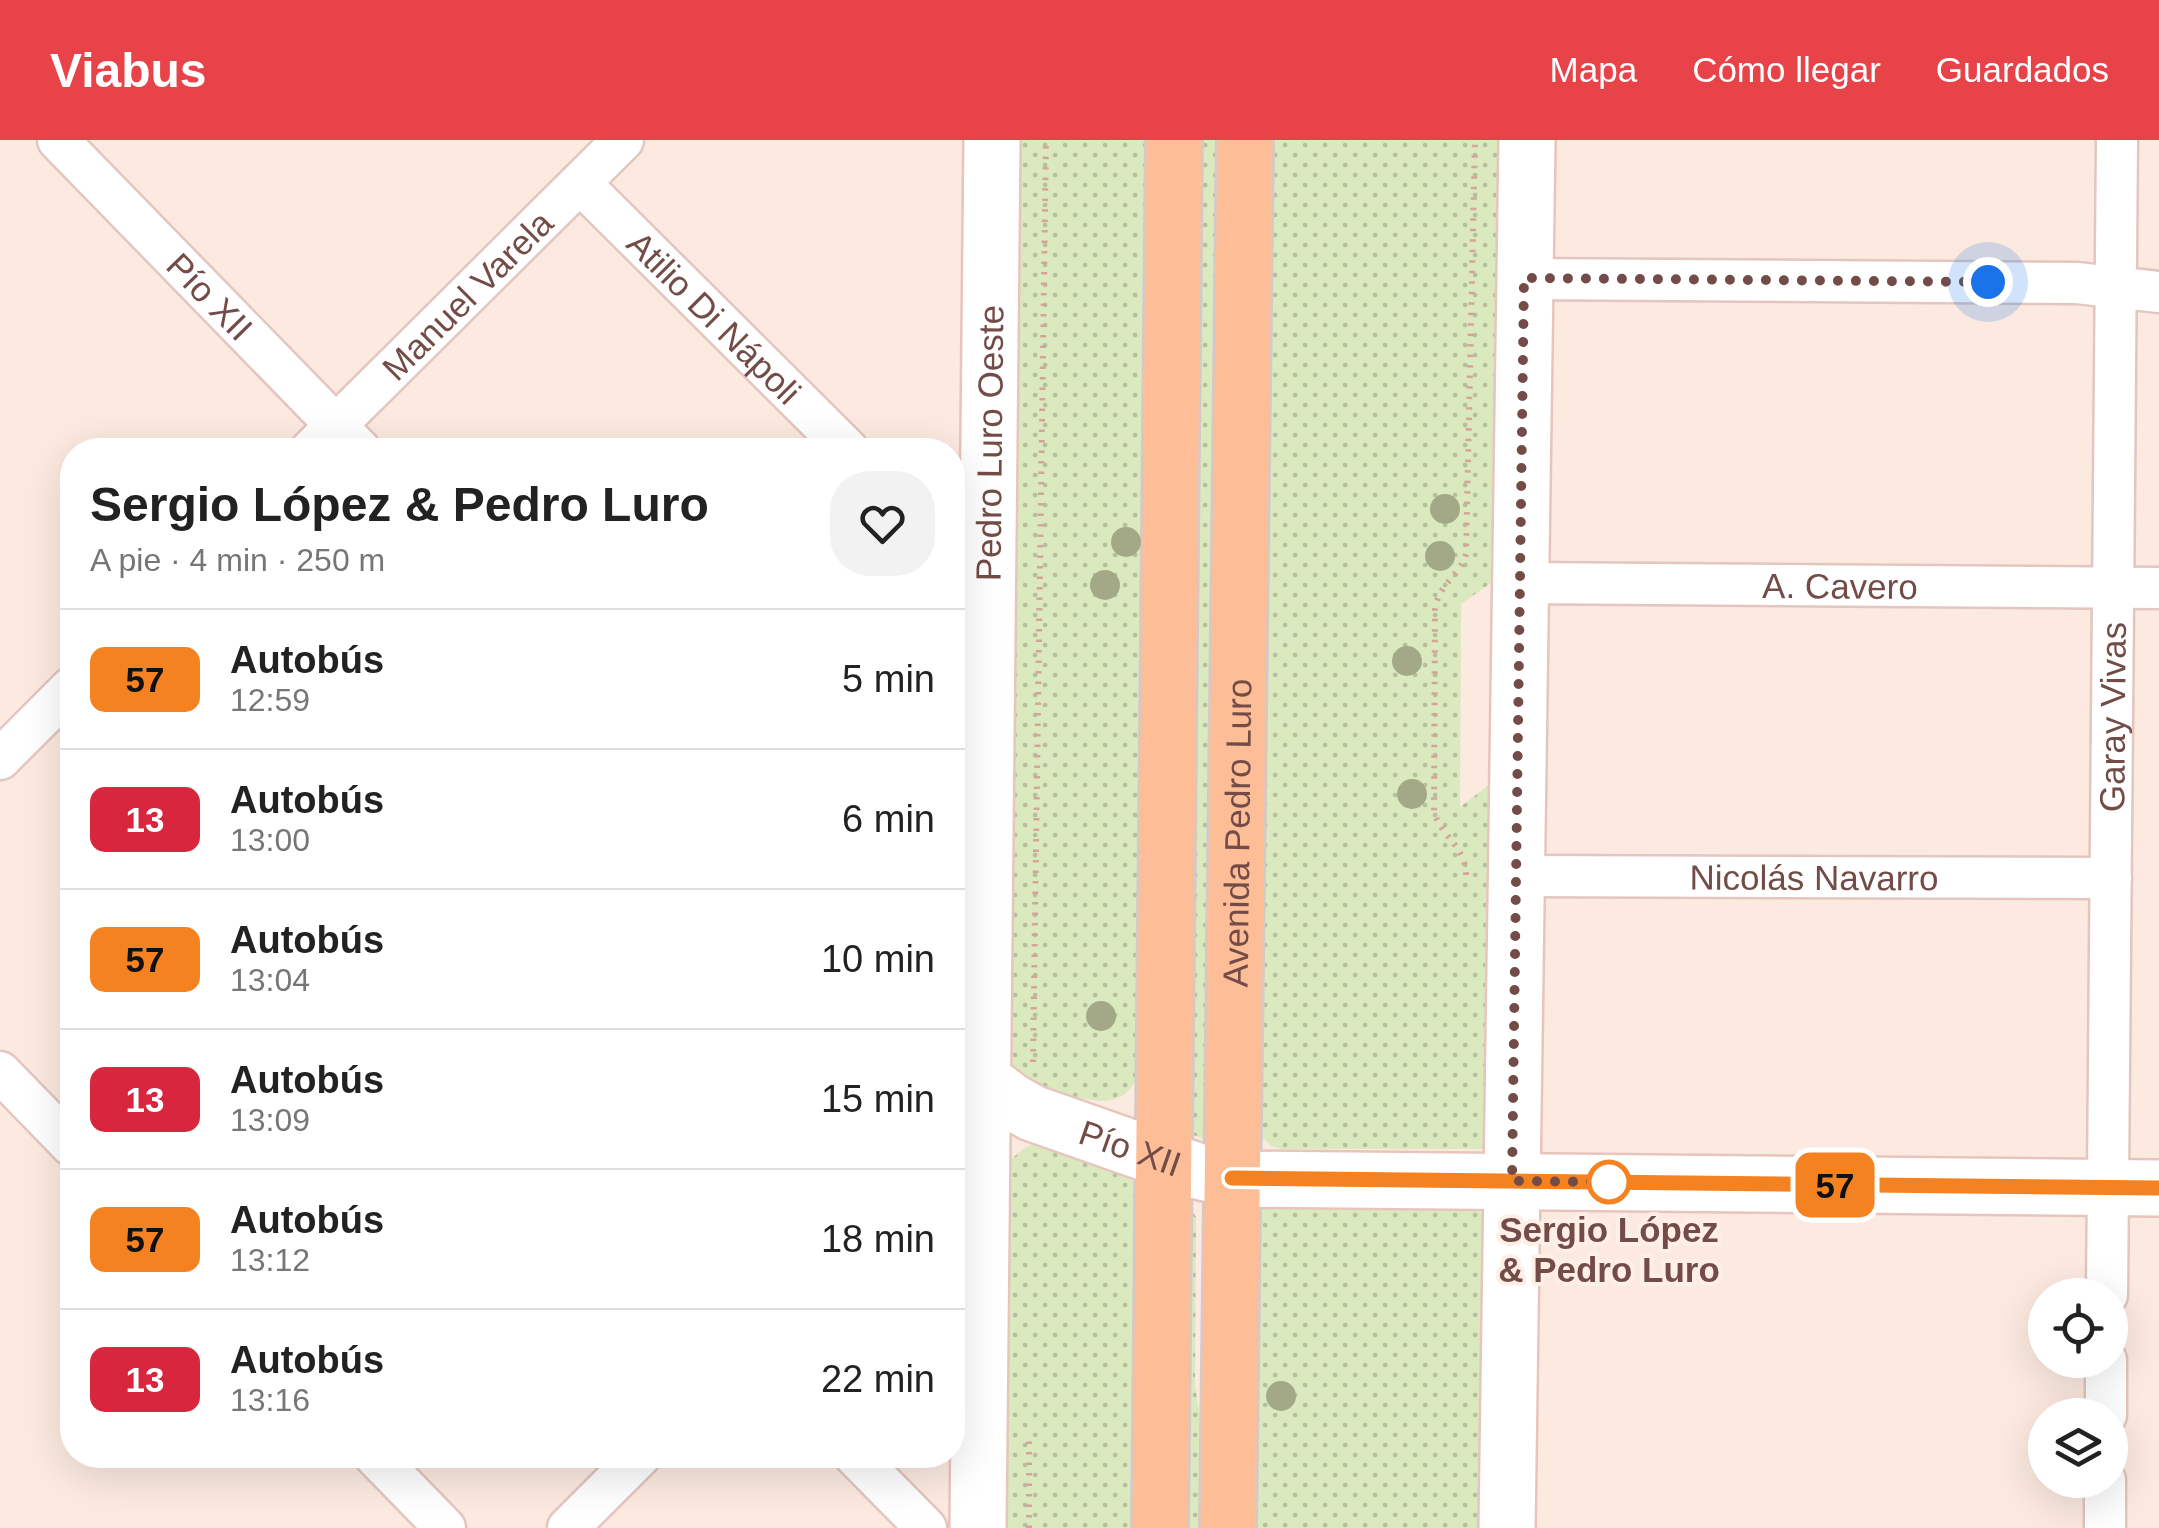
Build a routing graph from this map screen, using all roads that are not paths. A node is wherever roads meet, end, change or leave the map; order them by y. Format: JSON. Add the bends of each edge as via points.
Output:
{"nodes":[{"id":1,"x":58,"y":140,"type":"edge"},
{"id":2,"x":623,"y":140,"type":"edge"},
{"id":3,"x":992,"y":140,"type":"edge"},
{"id":4,"x":1174,"y":140,"type":"edge"},
{"id":5,"x":1245,"y":140,"type":"edge"},
{"id":6,"x":1527,"y":140,"type":"edge"},
{"id":7,"x":2117,"y":140,"type":"edge"},
{"id":8,"x":580,"y":182,"type":"junction"},
{"id":9,"x":1524,"y":278,"type":"junction"},
{"id":10,"x":2116,"y":288,"type":"junction"},
{"id":11,"x":2159,"y":292,"type":"edge"},
{"id":12,"x":331,"y":438,"type":"edge"},
{"id":13,"x":339,"y":438,"type":"edge"},
{"id":14,"x":836,"y":438,"type":"edge"},
{"id":15,"x":970,"y":554,"type":"edge"},
{"id":16,"x":1520,"y":583,"type":"junction"},
{"id":17,"x":2114,"y":588,"type":"junction"},
{"id":18,"x":2159,"y":588,"type":"edge"},
{"id":19,"x":60,"y":698,"type":"edge"},
{"id":20,"x":0,"y":758,"type":"edge"},
{"id":21,"x":2111,"y":878,"type":"junction"},
{"id":22,"x":1491,"y":884,"type":"junction"},
{"id":23,"x":3,"y":1081,"type":"edge"},
{"id":24,"x":1000,"y":1082,"type":"edge"},
{"id":25,"x":60,"y":1135,"type":"edge"},
{"id":26,"x":1163,"y":1160,"type":"junction"},
{"id":27,"x":1232,"y":1178,"type":"junction"},
{"id":28,"x":1512,"y":1181,"type":"junction"},
{"id":29,"x":2133,"y":1188,"type":"edge"},
{"id":30,"x":2111,"y":1278,"type":"edge"},
{"id":31,"x":387,"y":1468,"type":"edge"},
{"id":32,"x":627,"y":1468,"type":"edge"},
{"id":33,"x":867,"y":1468,"type":"edge"},
{"id":34,"x":2105,"y":1498,"type":"edge"},
{"id":35,"x":445,"y":1528,"type":"edge"},
{"id":36,"x":568,"y":1528,"type":"edge"},
{"id":37,"x":926,"y":1528,"type":"edge"},
{"id":38,"x":978,"y":1528,"type":"edge"},
{"id":39,"x":1160,"y":1528,"type":"edge"},
{"id":40,"x":1228,"y":1528,"type":"edge"},
{"id":41,"x":1508,"y":1528,"type":"edge"},
{"id":42,"x":2105,"y":1528,"type":"edge"}],
"edges":[{"from":1,"to":12,"type":"street","name":"Pío XII"},
{"from":2,"to":8,"type":"street","name":"Manuel Varela"},
{"from":3,"to":15,"type":"street","name":"Pedro Luro Oeste"},
{"from":4,"to":26,"type":"main road","name":"Avenida Pedro Luro"},
{"from":5,"to":27,"type":"main road","name":"Avenida Pedro Luro"},
{"from":6,"to":9,"type":"street"},
{"from":7,"to":10,"type":"street","name":"Garay Vivas"},
{"from":8,"to":13,"type":"street","name":"Manuel Varela"},
{"from":8,"to":14,"type":"street","name":"Atilio Di Nápoli"},
{"from":9,"to":10,"type":"street"},
{"from":9,"to":16,"type":"street"},
{"from":10,"to":11,"type":"street"},
{"from":10,"to":17,"type":"street","name":"Garay Vivas"},
{"from":15,"to":24,"type":"street","name":"Pedro Luro Oeste"},
{"from":16,"to":17,"type":"street","name":"A. Cavero"},
{"from":16,"to":22,"type":"street"},
{"from":17,"to":18,"type":"street","name":"A. Cavero"},
{"from":17,"to":21,"type":"street","name":"Garay Vivas"},
{"from":19,"to":20,"type":"street"},
{"from":21,"to":22,"type":"street","name":"Nicolás Navarro"},
{"from":21,"to":29,"type":"street","name":"Garay Vivas"},
{"from":22,"to":28,"type":"street"},
{"from":23,"to":25,"type":"street"},
{"from":24,"to":26,"type":"street","name":"Pío XII"},
{"from":24,"to":38,"type":"street","name":"Pedro Luro Oeste","via":[[982,1151]]},
{"from":26,"to":27,"type":"street","name":"Pío XII"},
{"from":26,"to":39,"type":"main road","name":"Avenida Pedro Luro"},
{"from":27,"to":28,"type":"street","name":"Pío XII"},
{"from":27,"to":40,"type":"main road","name":"Avenida Pedro Luro"},
{"from":28,"to":29,"type":"street","name":"Pío XII"},
{"from":28,"to":41,"type":"street"},
{"from":29,"to":30,"type":"street","name":"Garay Vivas"},
{"from":31,"to":35,"type":"street"},
{"from":32,"to":36,"type":"street"},
{"from":33,"to":37,"type":"street"},
{"from":34,"to":42,"type":"street"}]}
